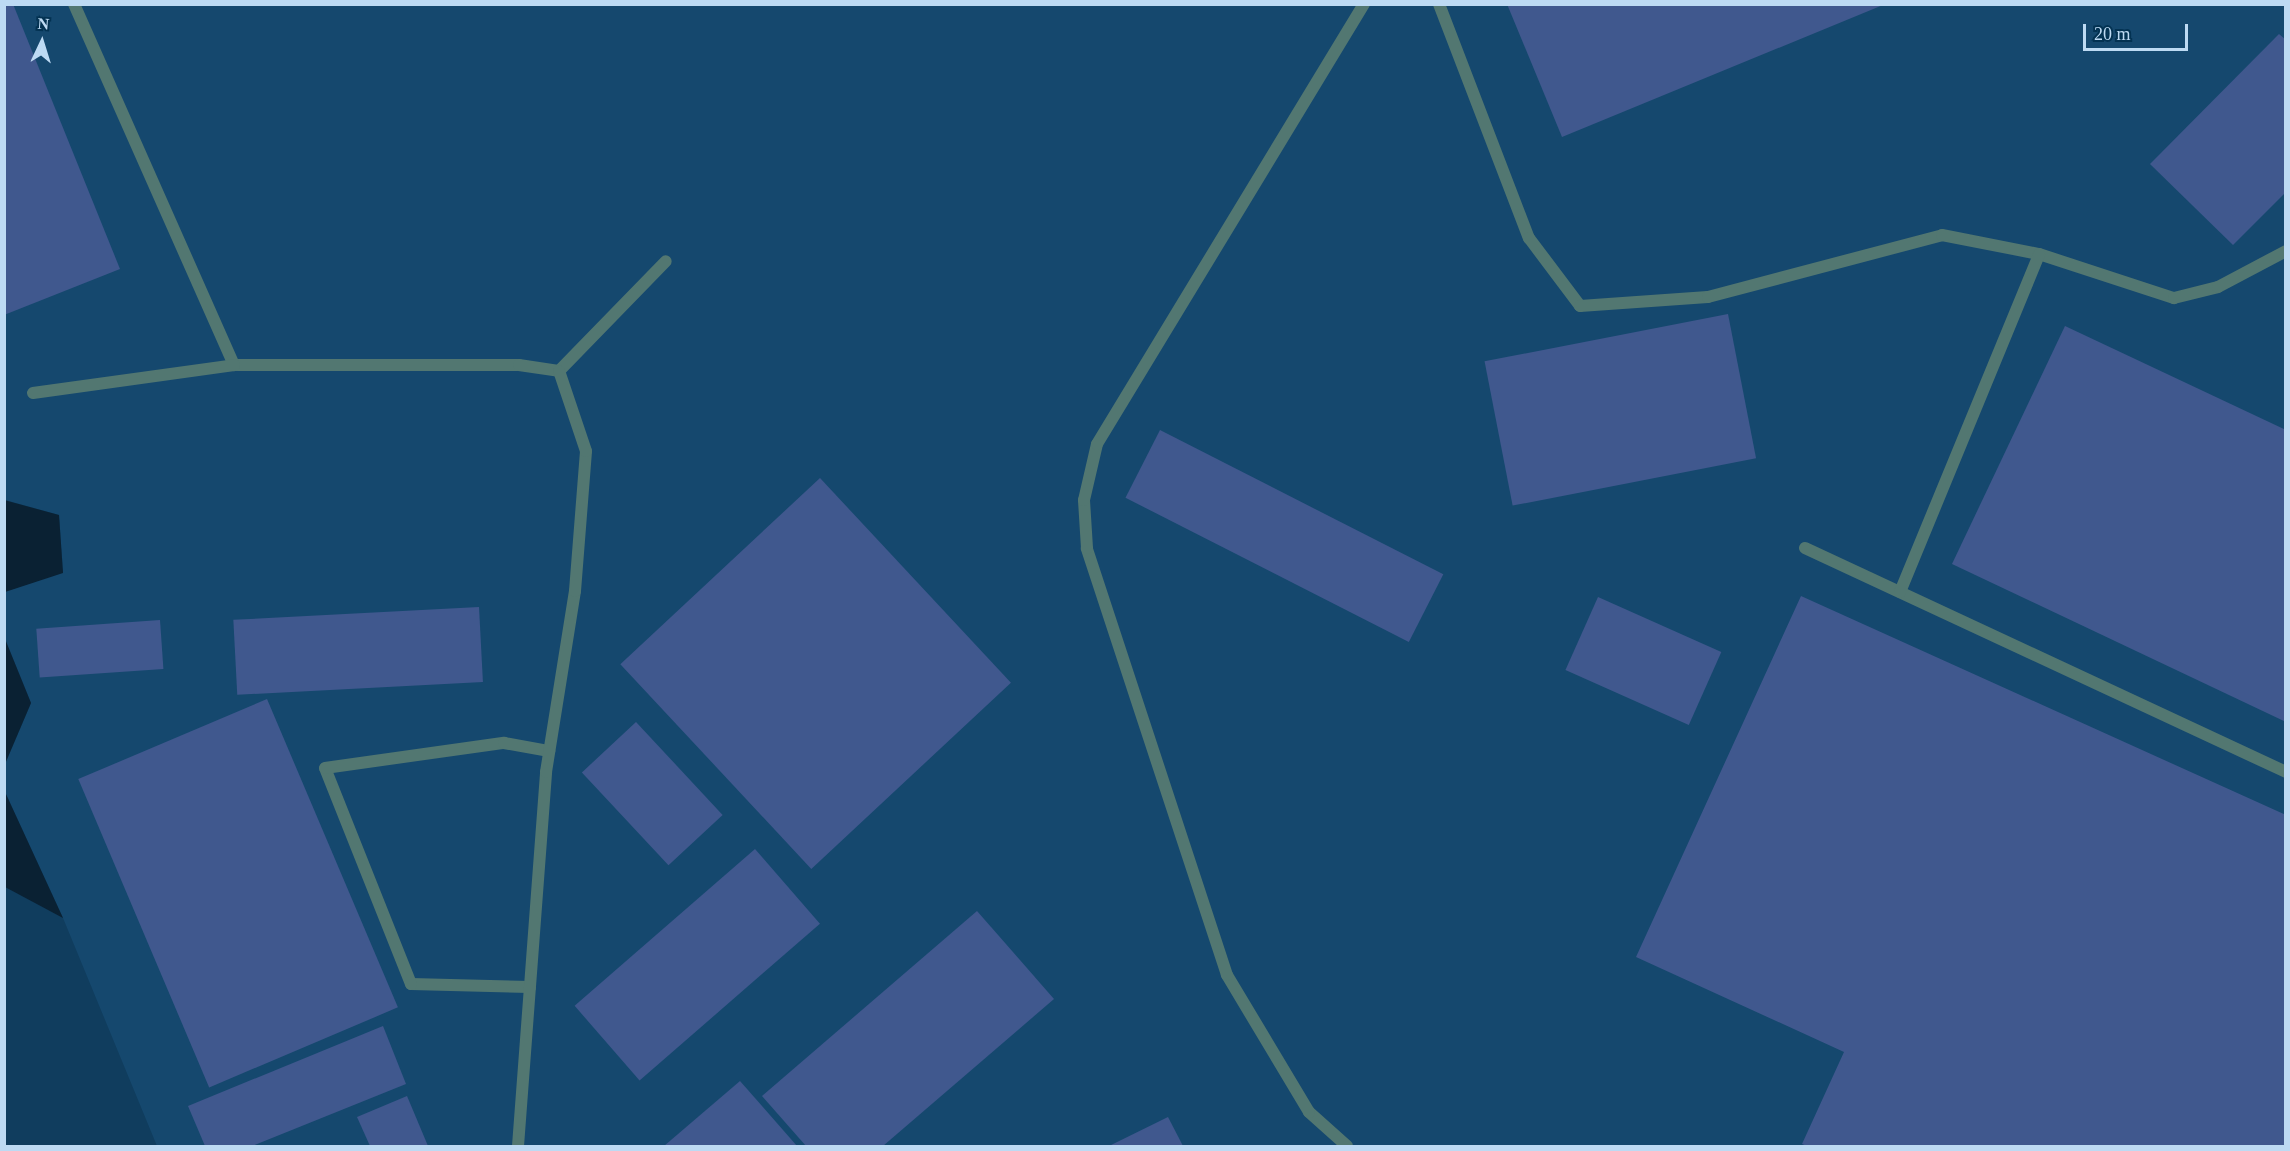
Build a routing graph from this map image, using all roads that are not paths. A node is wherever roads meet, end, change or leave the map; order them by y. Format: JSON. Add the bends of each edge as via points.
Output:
{"nodes":[{"id":1,"x":75,"y":4,"type":"edge"},
{"id":2,"x":1364,"y":4,"type":"edge"},
{"id":3,"x":1439,"y":4,"type":"edge"},
{"id":4,"x":2286,"y":251,"type":"edge"},
{"id":5,"x":2039,"y":254,"type":"junction"},
{"id":6,"x":666,"y":261,"type":"dead end"},
{"id":7,"x":234,"y":365,"type":"junction"},
{"id":8,"x":559,"y":371,"type":"junction"},
{"id":9,"x":33,"y":393,"type":"dead end"},
{"id":10,"x":1805,"y":548,"type":"dead end"},
{"id":11,"x":1900,"y":592,"type":"junction"},
{"id":12,"x":549,"y":751,"type":"junction"},
{"id":13,"x":2286,"y":772,"type":"edge"},
{"id":14,"x":530,"y":987,"type":"junction"},
{"id":15,"x":518,"y":1146,"type":"edge"},
{"id":16,"x":1347,"y":1146,"type":"edge"}],
"edges":[{"from":1,"to":7,"type":"lane"},
{"from":2,"to":16,"type":"lane","via":[[1097,444],[1084,500],[1087,548],[1227,975],[1309,1112]]},
{"from":3,"to":5,"type":"lane","via":[[1529,238],[1580,306],[1708,297],[1942,236]]},
{"from":4,"to":5,"type":"lane","via":[[2217,287],[2174,298]]},
{"from":5,"to":11,"type":"lane"},
{"from":6,"to":8,"type":"lane"},
{"from":7,"to":8,"type":"lane","via":[[519,365]]},
{"from":7,"to":9,"type":"lane"},
{"from":8,"to":12,"type":"lane","via":[[586,452],[575,591]]},
{"from":10,"to":11,"type":"lane"},
{"from":11,"to":13,"type":"lane"},
{"from":12,"to":14,"type":"lane"},
{"from":12,"to":14,"type":"lane","via":[[504,743],[325,768],[411,984]]},
{"from":14,"to":15,"type":"lane"}]}
